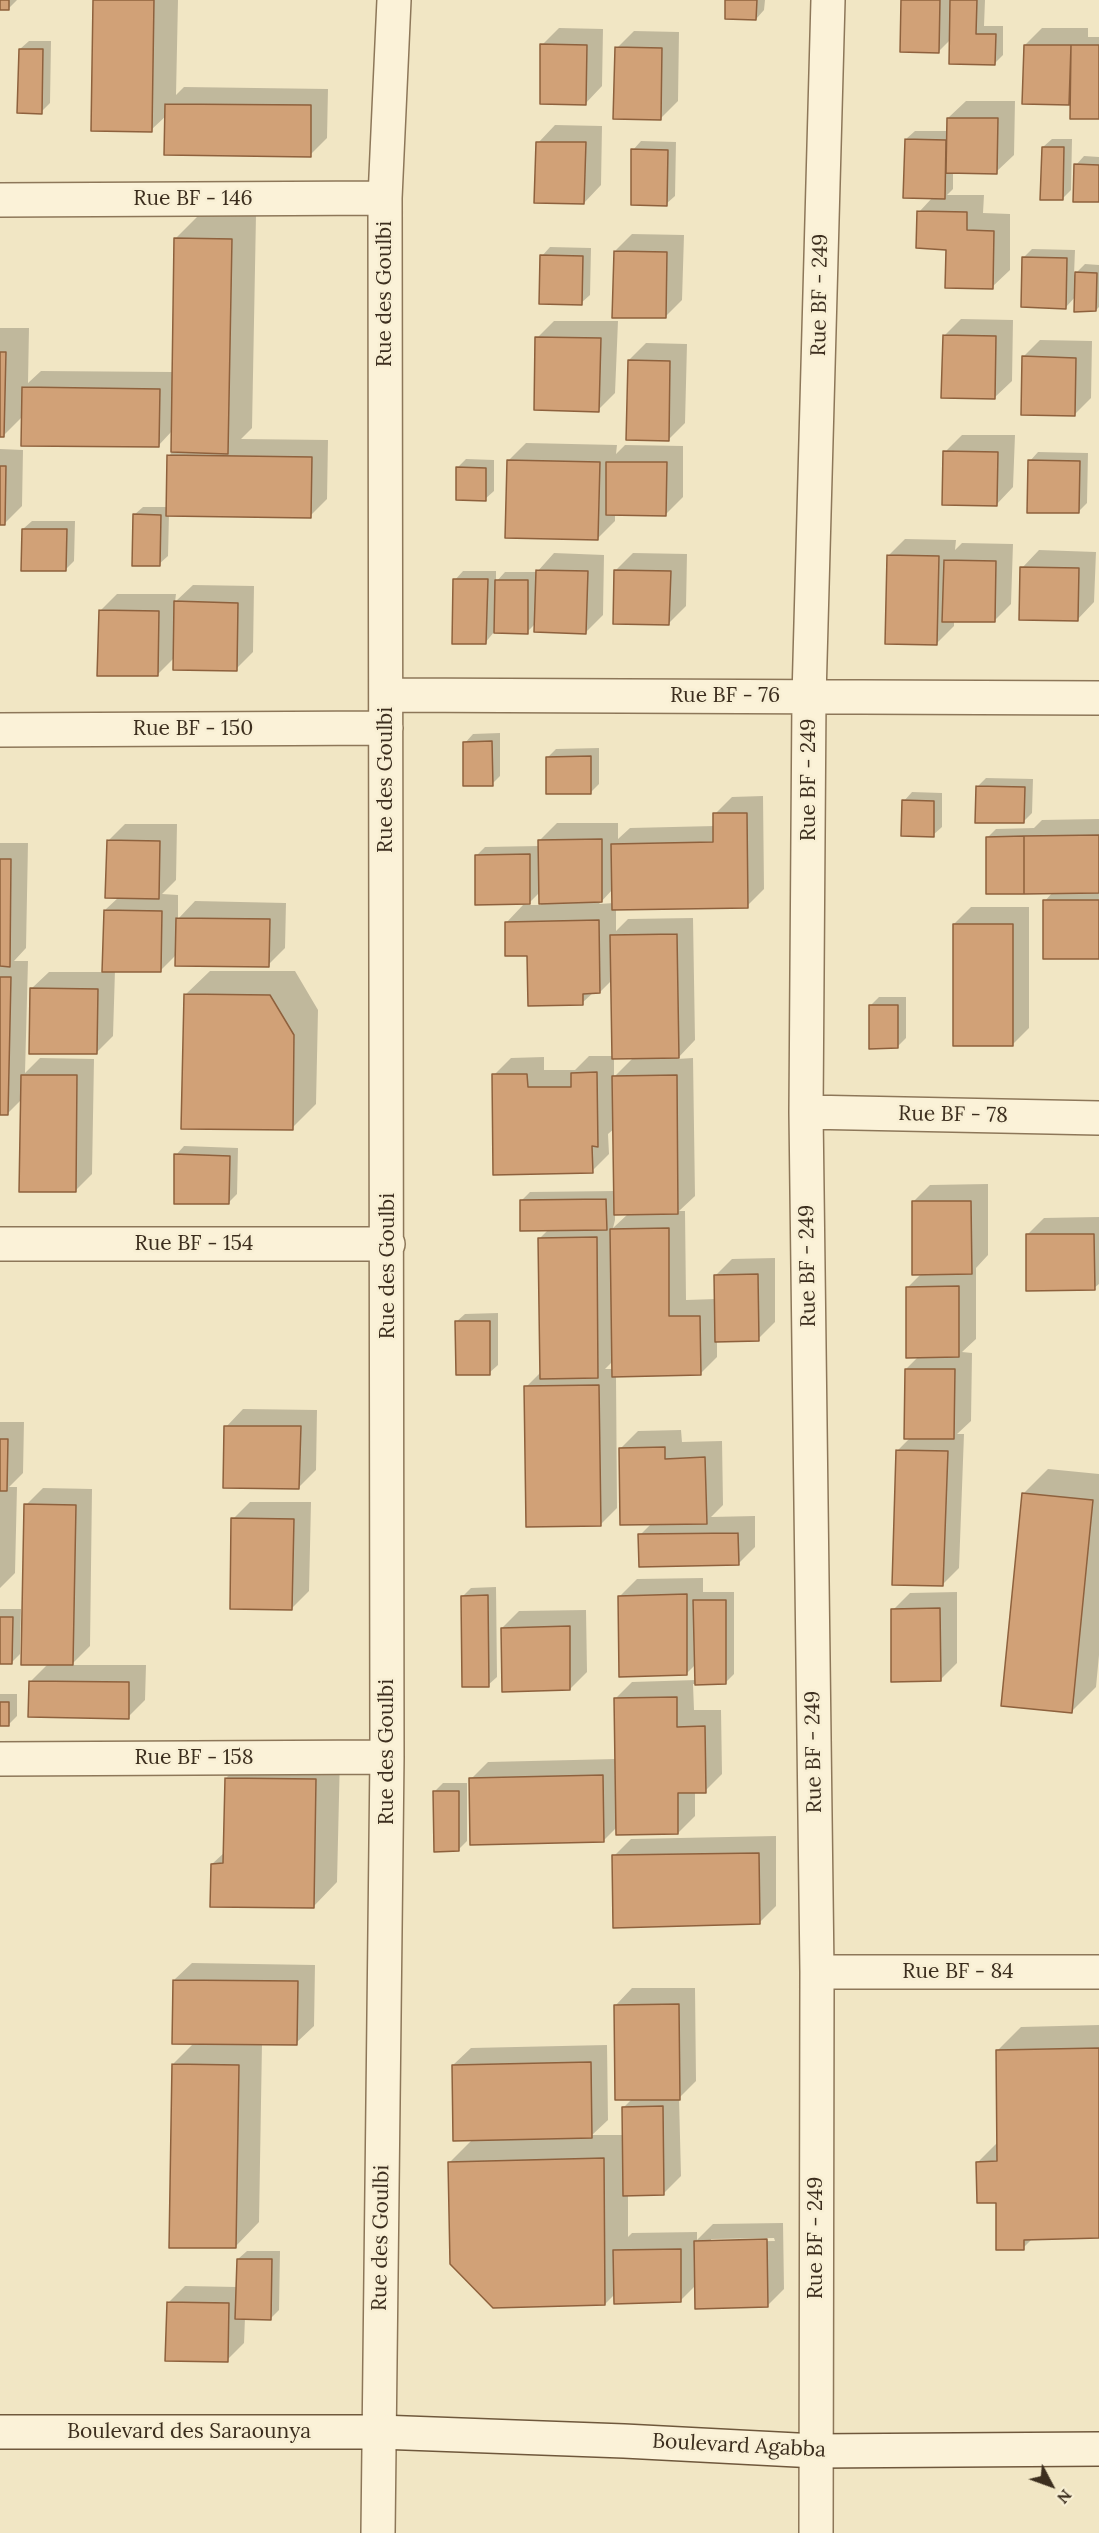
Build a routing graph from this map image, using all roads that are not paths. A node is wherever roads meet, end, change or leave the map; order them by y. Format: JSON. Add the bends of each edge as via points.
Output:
{"nodes":[{"id":1,"x":394,"y":0,"type":"edge"},
{"id":2,"x":828,"y":0,"type":"edge"},
{"id":3,"x":385,"y":198,"type":"junction"},
{"id":4,"x":0,"y":200,"type":"edge"},
{"id":5,"x":386,"y":695,"type":"junction"},
{"id":6,"x":809,"y":697,"type":"junction"},
{"id":7,"x":1099,"y":698,"type":"edge"},
{"id":8,"x":386,"y":728,"type":"junction"},
{"id":9,"x":0,"y":730,"type":"edge"},
{"id":10,"x":806,"y":1113,"type":"junction"},
{"id":11,"x":1099,"y":1118,"type":"edge"},
{"id":12,"x":0,"y":1244,"type":"edge"},
{"id":13,"x":388,"y":1244,"type":"junction"},
{"id":14,"x":387,"y":1757,"type":"junction"},
{"id":15,"x":0,"y":1759,"type":"edge"},
{"id":16,"x":817,"y":1972,"type":"junction"},
{"id":17,"x":1099,"y":1972,"type":"edge"},
{"id":18,"x":0,"y":2432,"type":"edge"},
{"id":19,"x":378,"y":2432,"type":"junction"},
{"id":20,"x":1099,"y":2449,"type":"edge"},
{"id":21,"x":816,"y":2451,"type":"junction"},
{"id":22,"x":378,"y":2533,"type":"edge"},
{"id":23,"x":816,"y":2533,"type":"edge"}],
"edges":[{"from":1,"to":3,"type":"street","name":"Rue des Goulbi"},
{"from":2,"to":6,"type":"street","name":"Rue BF - 249"},
{"from":3,"to":4,"type":"street","name":"Rue BF - 146"},
{"from":3,"to":5,"type":"street","name":"Rue des Goulbi"},
{"from":5,"to":6,"type":"street","name":"Rue BF - 76"},
{"from":5,"to":8,"type":"street","name":"Rue des Goulbi"},
{"from":6,"to":7,"type":"street","name":"Rue BF - 76"},
{"from":6,"to":10,"type":"street","name":"Rue BF - 249"},
{"from":8,"to":9,"type":"street","name":"Rue BF - 150"},
{"from":8,"to":13,"type":"street","name":"Rue des Goulbi"},
{"from":10,"to":11,"type":"street","name":"Rue BF - 78"},
{"from":10,"to":16,"type":"street","name":"Rue BF - 249"},
{"from":12,"to":13,"type":"street","name":"Rue BF - 154"},
{"from":13,"to":14,"type":"street","name":"Rue des Goulbi"},
{"from":14,"to":15,"type":"street","name":"Rue BF - 158"},
{"from":14,"to":19,"type":"street","name":"Rue des Goulbi"},
{"from":16,"to":17,"type":"street","name":"Rue BF - 84"},
{"from":16,"to":21,"type":"street","name":"Rue BF - 249"},
{"from":18,"to":19,"type":"street","name":"Boulevard des Saraounya"},
{"from":19,"to":21,"type":"street","name":"Boulevard Agabba"},
{"from":19,"to":22,"type":"street","name":"Rue des Goulbi"},
{"from":20,"to":21,"type":"street","name":"Boulevard Agabba"},
{"from":21,"to":23,"type":"street","name":"Rue BF - 249"}]}
